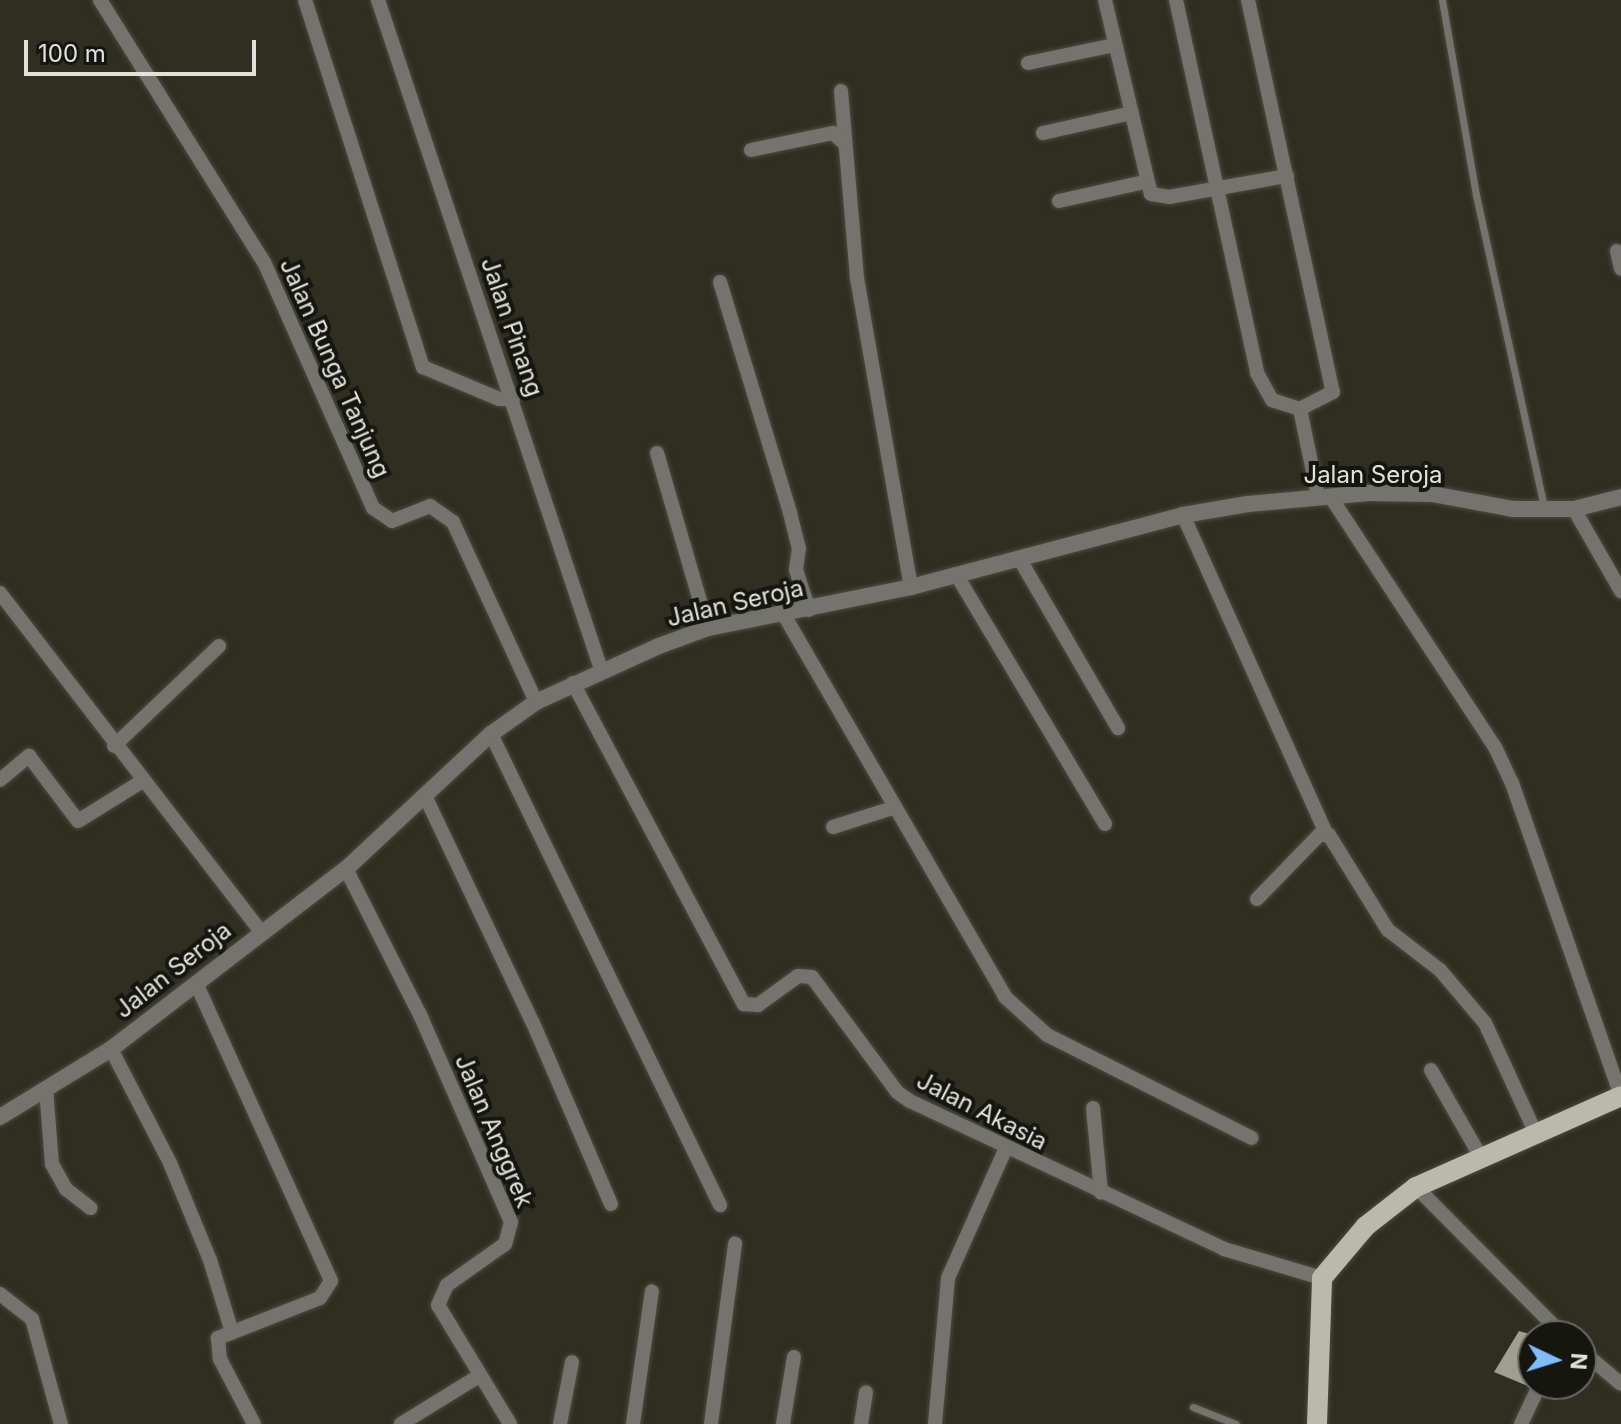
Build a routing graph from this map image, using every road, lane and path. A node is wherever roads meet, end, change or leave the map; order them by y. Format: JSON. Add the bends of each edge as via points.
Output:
{"nodes":[{"id":1,"x":100,"y":0,"type":"edge"},
{"id":2,"x":305,"y":0,"type":"edge"},
{"id":3,"x":378,"y":0,"type":"edge"},
{"id":4,"x":1105,"y":0,"type":"edge"},
{"id":5,"x":1176,"y":0,"type":"edge"},
{"id":6,"x":1248,"y":0,"type":"edge"},
{"id":7,"x":1442,"y":0,"type":"edge"},
{"id":8,"x":1115,"y":45,"type":"junction"},
{"id":9,"x":1028,"y":63,"type":"dead end"},
{"id":10,"x":841,"y":91,"type":"dead end"},
{"id":11,"x":1132,"y":113,"type":"junction"},
{"id":12,"x":1043,"y":133,"type":"dead end"},
{"id":13,"x":843,"y":142,"type":"junction"},
{"id":14,"x":751,"y":150,"type":"dead end"},
{"id":15,"x":1287,"y":176,"type":"junction"},
{"id":16,"x":1145,"y":182,"type":"junction"},
{"id":17,"x":1216,"y":190,"type":"junction"},
{"id":18,"x":1059,"y":201,"type":"dead end"},
{"id":19,"x":1617,"y":251,"type":"dead end"},
{"id":20,"x":1621,"y":269,"type":"edge"},
{"id":21,"x":720,"y":282,"type":"dead end"},
{"id":22,"x":513,"y":399,"type":"junction"},
{"id":23,"x":1300,"y":409,"type":"junction"},
{"id":24,"x":657,"y":453,"type":"dead end"},
{"id":25,"x":1324,"y":496,"type":"junction"},
{"id":26,"x":1621,"y":497,"type":"edge"},
{"id":27,"x":1545,"y":509,"type":"junction"},
{"id":28,"x":1574,"y":509,"type":"junction"},
{"id":29,"x":1183,"y":515,"type":"junction"},
{"id":30,"x":1019,"y":558,"type":"junction"},
{"id":31,"x":956,"y":574,"type":"junction"},
{"id":32,"x":911,"y":587,"type":"junction"},
{"id":33,"x":1621,"y":591,"type":"edge"},
{"id":34,"x":0,"y":593,"type":"edge"},
{"id":35,"x":809,"y":610,"type":"junction"},
{"id":36,"x":784,"y":615,"type":"junction"},
{"id":37,"x":708,"y":628,"type":"junction"},
{"id":38,"x":219,"y":646,"type":"dead end"},
{"id":39,"x":601,"y":669,"type":"junction"},
{"id":40,"x":573,"y":683,"type":"junction"},
{"id":41,"x":536,"y":702,"type":"junction"},
{"id":42,"x":1118,"y":728,"type":"dead end"},
{"id":43,"x":491,"y":734,"type":"junction"},
{"id":44,"x":114,"y":746,"type":"junction"},
{"id":45,"x":0,"y":780,"type":"edge"},
{"id":46,"x":141,"y":782,"type":"junction"},
{"id":47,"x":426,"y":798,"type":"junction"},
{"id":48,"x":893,"y":808,"type":"junction"},
{"id":49,"x":1105,"y":824,"type":"dead end"},
{"id":50,"x":833,"y":827,"type":"dead end"},
{"id":51,"x":1326,"y":833,"type":"junction"},
{"id":52,"x":346,"y":869,"type":"junction"},
{"id":53,"x":1257,"y":899,"type":"dead end"},
{"id":54,"x":261,"y":932,"type":"junction"},
{"id":55,"x":196,"y":983,"type":"junction"},
{"id":56,"x":111,"y":1049,"type":"junction"},
{"id":57,"x":1431,"y":1070,"type":"dead end"},
{"id":58,"x":46,"y":1088,"type":"junction"},
{"id":59,"x":1621,"y":1096,"type":"edge"},
{"id":60,"x":1093,"y":1108,"type":"dead end"},
{"id":61,"x":0,"y":1117,"type":"edge"},
{"id":62,"x":1537,"y":1136,"type":"junction"},
{"id":63,"x":1252,"y":1138,"type":"dead end"},
{"id":64,"x":1005,"y":1150,"type":"junction"},
{"id":65,"x":1482,"y":1159,"type":"junction"},
{"id":66,"x":1416,"y":1187,"type":"junction"},
{"id":67,"x":1101,"y":1193,"type":"junction"},
{"id":68,"x":611,"y":1204,"type":"dead end"},
{"id":69,"x":720,"y":1205,"type":"dead end"},
{"id":70,"x":90,"y":1208,"type":"dead end"},
{"id":71,"x":735,"y":1244,"type":"dead end"},
{"id":72,"x":1322,"y":1278,"type":"junction"},
{"id":73,"x":652,"y":1291,"type":"dead end"},
{"id":74,"x":0,"y":1294,"type":"edge"},
{"id":75,"x":1548,"y":1320,"type":"edge"},
{"id":76,"x":231,"y":1329,"type":"junction"},
{"id":77,"x":794,"y":1357,"type":"dead end"},
{"id":78,"x":572,"y":1362,"type":"dead end"},
{"id":79,"x":1597,"y":1364,"type":"edge"},
{"id":80,"x":479,"y":1376,"type":"junction"},
{"id":81,"x":1621,"y":1384,"type":"edge"},
{"id":82,"x":866,"y":1392,"type":"dead end"},
{"id":83,"x":1532,"y":1400,"type":"edge"},
{"id":84,"x":1193,"y":1407,"type":"dead end"},
{"id":85,"x":61,"y":1424,"type":"edge"},
{"id":86,"x":254,"y":1424,"type":"edge"},
{"id":87,"x":401,"y":1424,"type":"edge"},
{"id":88,"x":510,"y":1424,"type":"edge"},
{"id":89,"x":560,"y":1424,"type":"edge"},
{"id":90,"x":633,"y":1424,"type":"edge"},
{"id":91,"x":711,"y":1424,"type":"edge"},
{"id":92,"x":783,"y":1424,"type":"edge"},
{"id":93,"x":861,"y":1424,"type":"edge"},
{"id":94,"x":935,"y":1424,"type":"edge"},
{"id":95,"x":1236,"y":1424,"type":"edge"},
{"id":96,"x":1317,"y":1424,"type":"edge"},
{"id":97,"x":1521,"y":1424,"type":"edge"}],
"edges":[{"from":1,"to":41,"type":"street","name":"Jalan Bunga Tanjung","via":[[264,262],[373,508],[392,521],[430,506],[453,522]]},
{"from":2,"to":22,"type":"street","via":[[423,367],[499,399]]},
{"from":3,"to":22,"type":"street","name":"Jalan Pinang"},
{"from":4,"to":8,"type":"street"},
{"from":5,"to":17,"type":"street"},
{"from":6,"to":15,"type":"street"},
{"from":7,"to":27,"type":"lane","via":[[1476,195]]},
{"from":8,"to":9,"type":"street"},
{"from":8,"to":11,"type":"street"},
{"from":10,"to":13,"type":"street"},
{"from":11,"to":12,"type":"street"},
{"from":11,"to":16,"type":"street"},
{"from":13,"to":14,"type":"street","via":[[833,133]]},
{"from":13,"to":32,"type":"street","via":[[857,278]]},
{"from":15,"to":17,"type":"street"},
{"from":15,"to":23,"type":"street","via":[[1333,392]]},
{"from":16,"to":17,"type":"street","via":[[1151,194],[1163,197]]},
{"from":16,"to":18,"type":"street"},
{"from":17,"to":23,"type":"street","via":[[1262,389],[1272,400]]},
{"from":19,"to":20,"type":"street"},
{"from":21,"to":35,"type":"street","via":[[790,513],[799,548],[796,570]]},
{"from":22,"to":39,"type":"street","name":"Jalan Pinang"},
{"from":23,"to":25,"type":"street"},
{"from":24,"to":37,"type":"street"},
{"from":25,"to":27,"type":"street","name":"Jalan Seroja","via":[[1432,494]]},
{"from":25,"to":29,"type":"street","name":"Jalan Seroja"},
{"from":25,"to":59,"type":"street","via":[[1495,747]]},
{"from":26,"to":28,"type":"street","name":"Jalan Seroja"},
{"from":27,"to":28,"type":"street","name":"Jalan Seroja"},
{"from":28,"to":33,"type":"street"},
{"from":29,"to":30,"type":"street","name":"Jalan Seroja"},
{"from":29,"to":51,"type":"street"},
{"from":30,"to":31,"type":"street","name":"Jalan Seroja"},
{"from":30,"to":42,"type":"street"},
{"from":31,"to":32,"type":"street","name":"Jalan Seroja"},
{"from":31,"to":49,"type":"street"},
{"from":32,"to":35,"type":"street","name":"Jalan Seroja"},
{"from":34,"to":44,"type":"street"},
{"from":35,"to":36,"type":"street","name":"Jalan Seroja"},
{"from":36,"to":37,"type":"street","name":"Jalan Seroja"},
{"from":36,"to":48,"type":"street"},
{"from":37,"to":39,"type":"street","name":"Jalan Seroja"},
{"from":38,"to":44,"type":"street"},
{"from":39,"to":40,"type":"street","name":"Jalan Seroja"},
{"from":40,"to":41,"type":"street","name":"Jalan Seroja"},
{"from":40,"to":64,"type":"street","name":"Jalan Akasia","via":[[744,1004],[758,1005],[798,976],[812,977],[897,1092]]},
{"from":41,"to":43,"type":"street","name":"Jalan Seroja"},
{"from":43,"to":47,"type":"street","name":"Jalan Seroja"},
{"from":43,"to":69,"type":"street"},
{"from":44,"to":46,"type":"street"},
{"from":45,"to":46,"type":"street","via":[[29,756],[78,821]]},
{"from":46,"to":54,"type":"street"},
{"from":47,"to":52,"type":"street","name":"Jalan Seroja"},
{"from":47,"to":68,"type":"street","via":[[514,980]]},
{"from":48,"to":50,"type":"street"},
{"from":48,"to":63,"type":"street","via":[[1005,997],[1023,1017],[1047,1035]]},
{"from":51,"to":53,"type":"street"},
{"from":51,"to":62,"type":"street","via":[[1388,930],[1440,970],[1485,1023]]},
{"from":52,"to":54,"type":"street","name":"Jalan Seroja"},
{"from":52,"to":80,"type":"street","name":"Jalan Anggrek","via":[[421,1017],[511,1222],[505,1244],[439,1293],[444,1320]]},
{"from":54,"to":55,"type":"street","name":"Jalan Seroja"},
{"from":55,"to":56,"type":"street","name":"Jalan Seroja"},
{"from":55,"to":76,"type":"street","via":[[331,1281],[320,1298]]},
{"from":56,"to":58,"type":"street","name":"Jalan Seroja"},
{"from":56,"to":76,"type":"street","via":[[188,1205]]},
{"from":57,"to":65,"type":"street"},
{"from":58,"to":61,"type":"street","name":"Jalan Seroja"},
{"from":58,"to":70,"type":"street","via":[[52,1164],[66,1189]]},
{"from":59,"to":62,"type":"main road"},
{"from":60,"to":67,"type":"street"},
{"from":62,"to":65,"type":"main road"},
{"from":64,"to":67,"type":"street","name":"Jalan Akasia"},
{"from":64,"to":94,"type":"street","via":[[948,1278]]},
{"from":65,"to":66,"type":"main road"},
{"from":66,"to":72,"type":"main road","via":[[1366,1226]]},
{"from":66,"to":75,"type":"street"},
{"from":67,"to":72,"type":"street","name":"Jalan Akasia","via":[[1224,1249]]},
{"from":71,"to":91,"type":"street"},
{"from":72,"to":96,"type":"main road"},
{"from":73,"to":90,"type":"street"},
{"from":74,"to":85,"type":"street","via":[[32,1319]]},
{"from":76,"to":86,"type":"street","via":[[217,1346]]},
{"from":77,"to":92,"type":"street"},
{"from":78,"to":89,"type":"street"},
{"from":79,"to":81,"type":"street"},
{"from":80,"to":87,"type":"street"},
{"from":80,"to":88,"type":"street","name":"Jalan Anggrek"},
{"from":82,"to":93,"type":"street"},
{"from":83,"to":97,"type":"street"},
{"from":84,"to":95,"type":"lane"}]}
